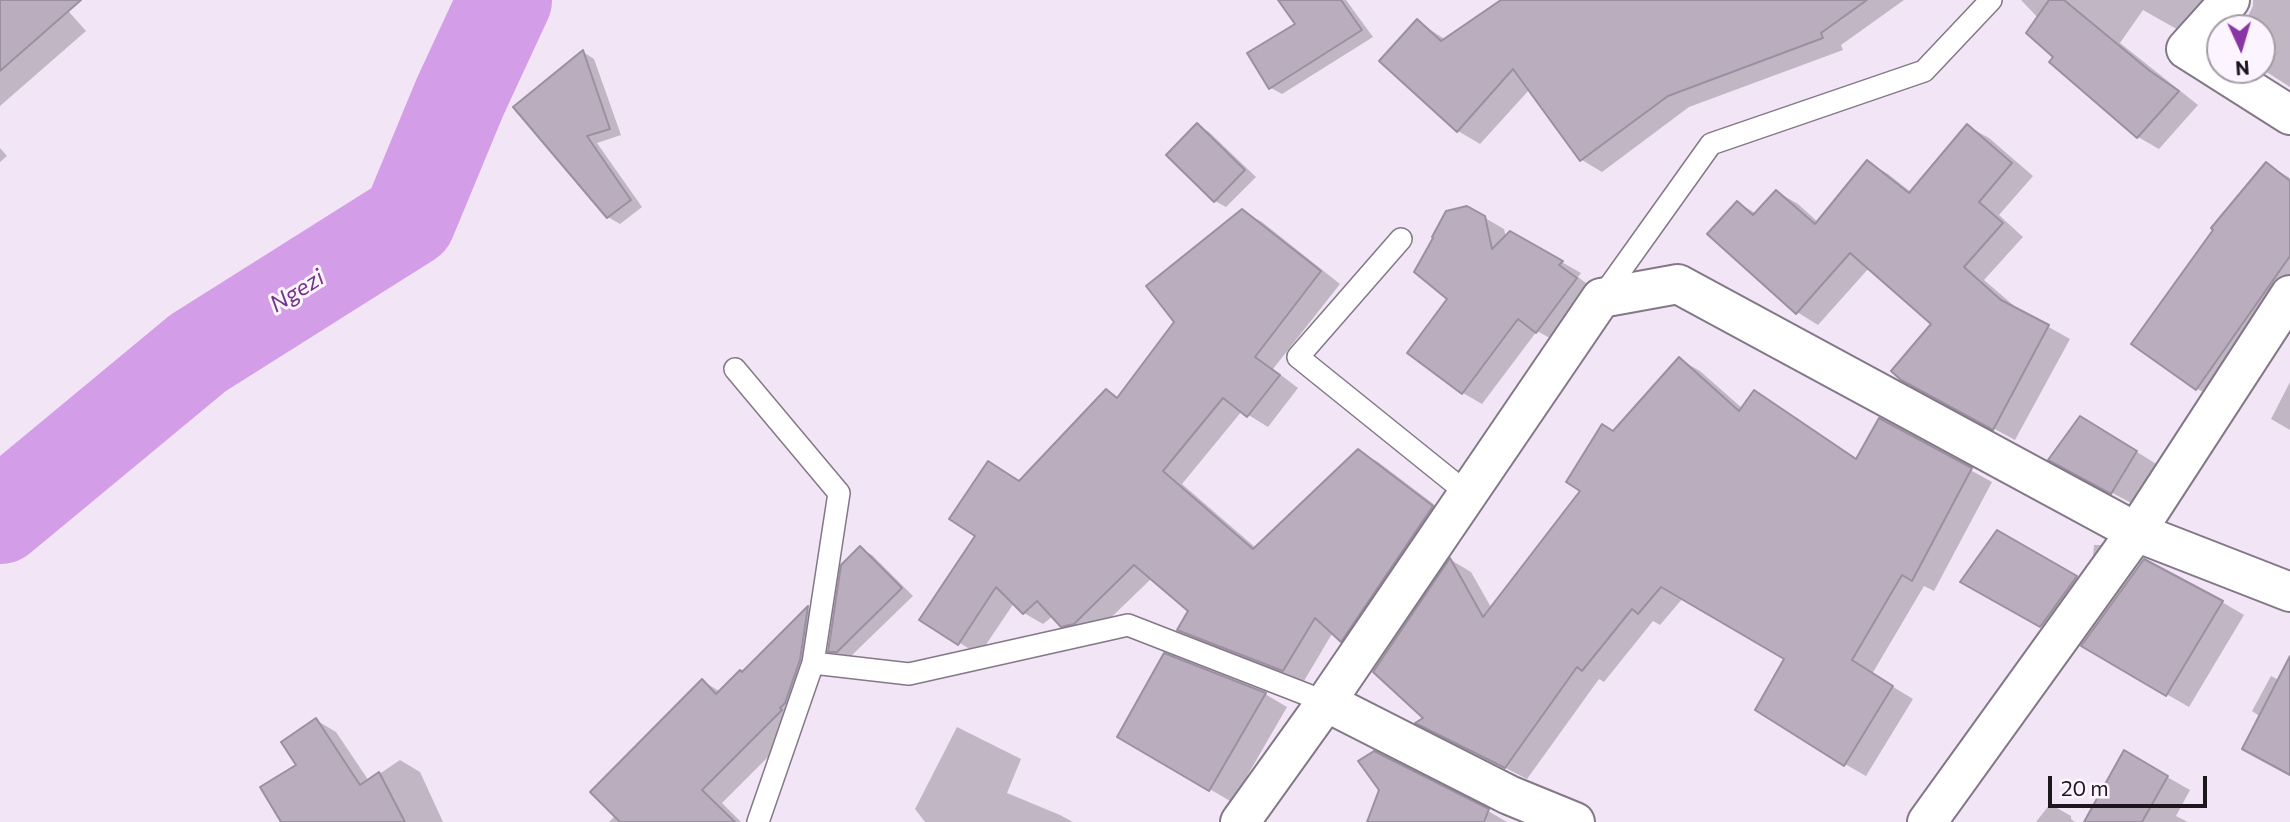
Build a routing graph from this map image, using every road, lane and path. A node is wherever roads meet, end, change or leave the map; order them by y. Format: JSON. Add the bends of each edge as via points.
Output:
{"nodes":[{"id":1,"x":1991,"y":0,"type":"edge"},
{"id":2,"x":2230,"y":0,"type":"edge"},
{"id":3,"x":2290,"y":116,"type":"edge"},
{"id":4,"x":1401,"y":239,"type":"dead end"},
{"id":5,"x":2290,"y":295,"type":"edge"},
{"id":6,"x":1601,"y":298,"type":"junction"},
{"id":7,"x":735,"y":369,"type":"dead end"},
{"id":8,"x":1468,"y":494,"type":"junction"},
{"id":9,"x":2136,"y":532,"type":"junction"},
{"id":10,"x":2290,"y":592,"type":"edge"},
{"id":11,"x":813,"y":663,"type":"junction"},
{"id":12,"x":1326,"y":702,"type":"junction"},
{"id":13,"x":758,"y":822,"type":"edge"},
{"id":14,"x":1240,"y":822,"type":"edge"},
{"id":15,"x":1574,"y":822,"type":"edge"},
{"id":16,"x":1927,"y":822,"type":"edge"}],
"edges":[{"from":1,"to":6,"type":"lane","via":[[1924,71],[1711,144]]},
{"from":2,"to":3,"type":"street","via":[[2186,48]]},
{"from":4,"to":8,"type":"lane","via":[[1298,357]]},
{"from":5,"to":9,"type":"street"},
{"from":6,"to":8,"type":"street"},
{"from":6,"to":9,"type":"street","via":[[1678,284]]},
{"from":7,"to":11,"type":"lane","via":[[839,493]]},
{"from":8,"to":12,"type":"street"},
{"from":9,"to":10,"type":"street"},
{"from":9,"to":16,"type":"street"},
{"from":11,"to":12,"type":"lane","via":[[909,674],[1128,625]]},
{"from":11,"to":13,"type":"lane"},
{"from":12,"to":14,"type":"street"},
{"from":12,"to":15,"type":"street","via":[[1509,795]]}]}
